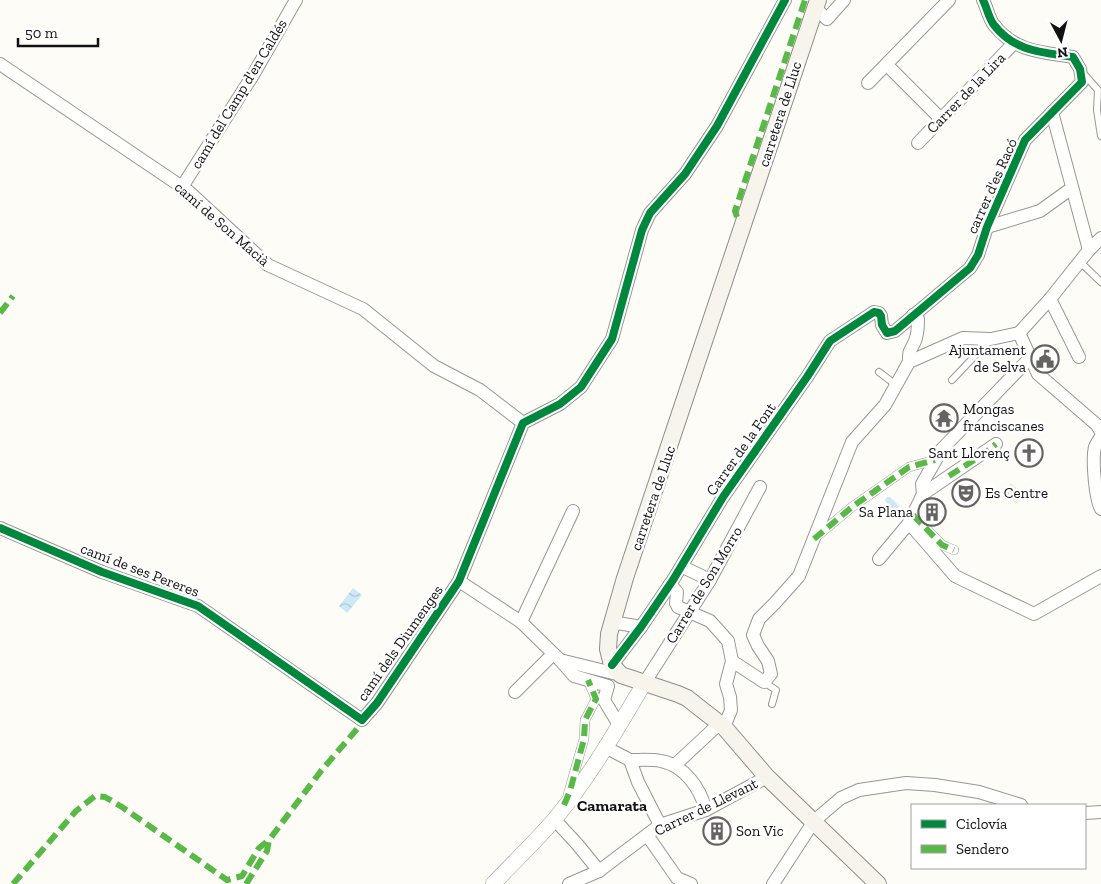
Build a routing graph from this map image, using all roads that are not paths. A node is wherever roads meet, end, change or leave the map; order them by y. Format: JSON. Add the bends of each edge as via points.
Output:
{"nodes":[{"id":1,"x":296,"y":0,"type":"edge"},
{"id":2,"x":785,"y":0,"type":"edge"},
{"id":3,"x":844,"y":0,"type":"edge"},
{"id":4,"x":949,"y":0,"type":"edge"},
{"id":5,"x":983,"y":0,"type":"edge"},
{"id":6,"x":816,"y":4,"type":"edge"},
{"id":7,"x":1014,"y":44,"type":"junction"},
{"id":8,"x":0,"y":64,"type":"edge"},
{"id":9,"x":886,"y":65,"type":"junction"},
{"id":10,"x":1080,"y":69,"type":"junction"},
{"id":11,"x":868,"y":83,"type":"dead end"},
{"id":12,"x":1052,"y":112,"type":"junction"},
{"id":13,"x":941,"y":119,"type":"junction"},
{"id":14,"x":1101,"y":136,"type":"edge"},
{"id":15,"x":918,"y":143,"type":"dead end"},
{"id":16,"x":182,"y":187,"type":"junction"},
{"id":17,"x":1072,"y":188,"type":"junction"},
{"id":18,"x":987,"y":227,"type":"junction"},
{"id":19,"x":1101,"y":238,"type":"edge"},
{"id":20,"x":1089,"y":250,"type":"junction"},
{"id":21,"x":1080,"y":262,"type":"junction"},
{"id":22,"x":1101,"y":282,"type":"edge"},
{"id":23,"x":1050,"y":299,"type":"junction"},
{"id":24,"x":913,"y":315,"type":"junction"},
{"id":25,"x":1019,"y":333,"type":"junction"},
{"id":26,"x":991,"y":339,"type":"junction"},
{"id":27,"x":1079,"y":356,"type":"dead end"},
{"id":28,"x":1030,"y":358,"type":"junction"},
{"id":29,"x":909,"y":362,"type":"junction"},
{"id":30,"x":879,"y":372,"type":"dead end"},
{"id":31,"x":952,"y":380,"type":"dead end"},
{"id":32,"x":896,"y":385,"type":"junction"},
{"id":33,"x":523,"y":423,"type":"junction"},
{"id":34,"x":1100,"y":431,"type":"edge"},
{"id":35,"x":996,"y":444,"type":"dead end"},
{"id":36,"x":935,"y":460,"type":"junction"},
{"id":37,"x":760,"y":487,"type":"dead end"},
{"id":38,"x":923,"y":494,"type":"junction"},
{"id":39,"x":1101,"y":509,"type":"edge"},
{"id":40,"x":573,"y":511,"type":"dead end"},
{"id":41,"x":911,"y":519,"type":"junction"},
{"id":42,"x":0,"y":528,"type":"edge"},
{"id":43,"x":814,"y":539,"type":"junction"},
{"id":44,"x":954,"y":550,"type":"dead end"},
{"id":45,"x":879,"y":559,"type":"dead end"},
{"id":46,"x":687,"y":569,"type":"dead end"},
{"id":47,"x":1101,"y":576,"type":"edge"},
{"id":48,"x":710,"y":580,"type":"junction"},
{"id":49,"x":459,"y":581,"type":"junction"},
{"id":50,"x":670,"y":584,"type":"junction"},
{"id":51,"x":690,"y":611,"type":"junction"},
{"id":52,"x":521,"y":622,"type":"junction"},
{"id":53,"x":612,"y":622,"type":"junction"},
{"id":54,"x":641,"y":627,"type":"junction"},
{"id":55,"x":556,"y":657,"type":"junction"},
{"id":56,"x":732,"y":661,"type":"junction"},
{"id":57,"x":616,"y":670,"type":"junction"},
{"id":58,"x":588,"y":680,"type":"junction"},
{"id":59,"x":645,"y":682,"type":"junction"},
{"id":60,"x":764,"y":682,"type":"junction"},
{"id":61,"x":515,"y":692,"type":"dead end"},
{"id":62,"x":772,"y":704,"type":"dead end"},
{"id":63,"x":362,"y":720,"type":"joint"},
{"id":64,"x":722,"y":725,"type":"junction"},
{"id":65,"x":619,"y":726,"type":"junction"},
{"id":66,"x":605,"y":747,"type":"junction"},
{"id":67,"x":630,"y":760,"type":"junction"},
{"id":68,"x":675,"y":765,"type":"junction"},
{"id":69,"x":767,"y":777,"type":"junction"},
{"id":70,"x":1018,"y":804,"type":"edge"},
{"id":71,"x":564,"y":806,"type":"junction"},
{"id":72,"x":706,"y":810,"type":"junction"},
{"id":73,"x":1101,"y":812,"type":"edge"},
{"id":74,"x":1086,"y":813,"type":"edge"},
{"id":75,"x":554,"y":819,"type":"junction"},
{"id":76,"x":814,"y":821,"type":"junction"},
{"id":77,"x":660,"y":825,"type":"junction"},
{"id":78,"x":647,"y":836,"type":"junction"},
{"id":79,"x":600,"y":871,"type":"junction"},
{"id":80,"x":493,"y":884,"type":"edge"},
{"id":81,"x":570,"y":884,"type":"edge"},
{"id":82,"x":688,"y":884,"type":"edge"},
{"id":83,"x":773,"y":884,"type":"edge"},
{"id":84,"x":878,"y":884,"type":"edge"}],
"edges":[{"from":1,"to":16,"type":"street","name":"camí del Camp d'en Caldés"},
{"from":2,"to":33,"type":"street","via":[[717,126],[685,174],[650,212],[642,230],[612,339],[581,387],[560,404]]},
{"from":3,"to":6,"type":"street","via":[[826,19]]},
{"from":4,"to":9,"type":"street"},
{"from":5,"to":7,"type":"street","via":[[994,25]]},
{"from":6,"to":53,"type":"main road","name":"carretera de Lluc"},
{"from":7,"to":10,"type":"street","via":[[1034,51],[1073,57]]},
{"from":7,"to":13,"type":"street","name":"Carrer de la Lira"},
{"from":8,"to":16,"type":"street","name":"camí de Son Macià"},
{"from":9,"to":11,"type":"street"},
{"from":9,"to":13,"type":"street"},
{"from":10,"to":12,"type":"street","name":"carrer d'es Racó","via":[[1082,82]]},
{"from":10,"to":14,"type":"lane","via":[[1098,90]]},
{"from":12,"to":17,"type":"street"},
{"from":12,"to":18,"type":"street","name":"carrer d'es Racó","via":[[1026,140]]},
{"from":13,"to":15,"type":"street","name":"Carrer de la Lira"},
{"from":16,"to":33,"type":"street","name":"camí de Son Macià","via":[[268,265],[363,309],[434,366],[480,390]]},
{"from":17,"to":18,"type":"street","via":[[1040,211]]},
{"from":17,"to":20,"type":"street"},
{"from":18,"to":24,"type":"street","name":"carrer d'es Racó","via":[[970,268]]},
{"from":19,"to":20,"type":"street"},
{"from":20,"to":21,"type":"street"},
{"from":21,"to":22,"type":"lane"},
{"from":21,"to":23,"type":"street"},
{"from":23,"to":25,"type":"street"},
{"from":23,"to":27,"type":"street"},
{"from":24,"to":29,"type":"street","via":[[918,319],[918,329],[908,353]]},
{"from":24,"to":50,"type":"street","name":"Carrer de la Font","via":[[895,331],[887,333],[881,316],[874,312],[830,342],[723,497]]},
{"from":25,"to":26,"type":"street"},
{"from":25,"to":28,"type":"street"},
{"from":26,"to":29,"type":"street","via":[[963,338]]},
{"from":26,"to":31,"type":"lane"},
{"from":28,"to":34,"type":"street","via":[[1038,374]]},
{"from":28,"to":36,"type":"street","via":[[952,438]]},
{"from":29,"to":32,"type":"street"},
{"from":30,"to":32,"type":"lane"},
{"from":32,"to":43,"type":"street","via":[[885,405],[852,442]]},
{"from":33,"to":49,"type":"street","name":"camí dels Diumenges"},
{"from":34,"to":39,"type":"street","via":[[1095,447],[1095,470]]},
{"from":35,"to":38,"type":"street"},
{"from":36,"to":38,"type":"street","via":[[922,484]]},
{"from":36,"to":43,"type":"street","via":[[909,467],[852,507]]},
{"from":37,"to":48,"type":"street","name":"Carrer de Son Morro"},
{"from":38,"to":41,"type":"street"},
{"from":40,"to":52,"type":"street"},
{"from":41,"to":44,"type":"street","via":[[942,546]]},
{"from":41,"to":45,"type":"street"},
{"from":41,"to":47,"type":"street","via":[[955,576],[1034,614]]},
{"from":42,"to":63,"type":"street","name":"camí de ses Pereres","via":[[102,572],[198,606]]},
{"from":43,"to":60,"type":"street","via":[[799,576],[759,619],[753,635],[768,660],[771,674]]},
{"from":46,"to":48,"type":"street"},
{"from":48,"to":51,"type":"street","name":"Carrer de Son Morro"},
{"from":49,"to":52,"type":"street"},
{"from":49,"to":63,"type":"street","name":"camí dels Diumenges","via":[[377,703]]},
{"from":50,"to":51,"type":"street","via":[[677,592],[678,607]]},
{"from":50,"to":54,"type":"street","name":"Carrer de la Font"},
{"from":51,"to":56,"type":"street","via":[[710,622],[728,641]]},
{"from":51,"to":59,"type":"street","name":"Carrer de Son Morro"},
{"from":52,"to":55,"type":"street"},
{"from":53,"to":54,"type":"street"},
{"from":53,"to":57,"type":"main road","name":"carretera de Lluc","via":[[608,649]]},
{"from":54,"to":57,"type":"street","name":"Carrer de la Font"},
{"from":55,"to":57,"type":"street"},
{"from":55,"to":58,"type":"street","via":[[574,676]]},
{"from":55,"to":61,"type":"street"},
{"from":56,"to":60,"type":"street"},
{"from":56,"to":64,"type":"street","via":[[726,684],[731,710]]},
{"from":57,"to":59,"type":"main road"},
{"from":58,"to":65,"type":"street","via":[[608,686],[604,700]]},
{"from":58,"to":71,"type":"street","via":[[596,699],[585,720],[584,739]]},
{"from":59,"to":64,"type":"main road","via":[[687,698]]},
{"from":59,"to":65,"type":"street"},
{"from":60,"to":62,"type":"lane","via":[[776,690]]},
{"from":64,"to":68,"type":"street"},
{"from":64,"to":69,"type":"main road"},
{"from":65,"to":66,"type":"street"},
{"from":66,"to":67,"type":"street"},
{"from":66,"to":71,"type":"street"},
{"from":67,"to":68,"type":"street"},
{"from":67,"to":77,"type":"street"},
{"from":68,"to":72,"type":"street","via":[[691,780],[702,796]]},
{"from":69,"to":72,"type":"street","name":"Carrer de Llevant"},
{"from":69,"to":76,"type":"main road"},
{"from":70,"to":76,"type":"street","via":[[979,792],[906,782],[859,790],[841,798]]},
{"from":71,"to":75,"type":"street"},
{"from":72,"to":77,"type":"street","name":"Carrer de Llevant"},
{"from":73,"to":74,"type":"street"},
{"from":75,"to":79,"type":"street"},
{"from":75,"to":80,"type":"street"},
{"from":76,"to":83,"type":"street"},
{"from":76,"to":84,"type":"main road"},
{"from":77,"to":78,"type":"street","name":"Carrer de Llevant"},
{"from":78,"to":79,"type":"street","name":"Carrer de Llevant"},
{"from":78,"to":82,"type":"street","via":[[677,878]]},
{"from":79,"to":81,"type":"street","name":"Carrer de Llevant"}]}
